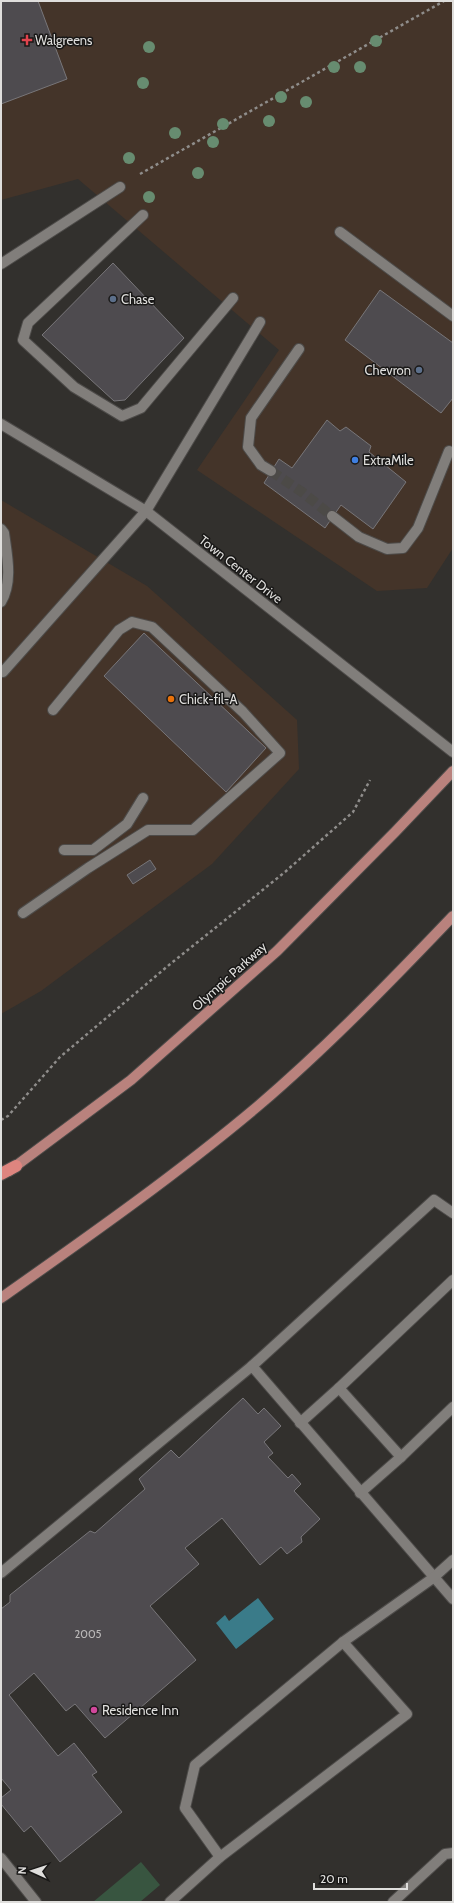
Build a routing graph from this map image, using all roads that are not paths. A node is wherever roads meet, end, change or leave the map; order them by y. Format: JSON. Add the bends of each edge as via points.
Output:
{"nodes":[{"id":1,"x":120,"y":187,"type":"dead end"},
{"id":2,"x":143,"y":215,"type":"dead end"},
{"id":3,"x":340,"y":232,"type":"dead end"},
{"id":4,"x":1,"y":264,"type":"edge"},
{"id":5,"x":233,"y":298,"type":"dead end"},
{"id":6,"x":453,"y":316,"type":"edge"},
{"id":7,"x":260,"y":322,"type":"dead end"},
{"id":8,"x":299,"y":349,"type":"dead end"},
{"id":9,"x":1,"y":424,"type":"edge"},
{"id":10,"x":449,"y":451,"type":"dead end"},
{"id":11,"x":271,"y":472,"type":"tunnel mouth"},
{"id":12,"x":146,"y":511,"type":"junction"},
{"id":13,"x":332,"y":516,"type":"tunnel mouth"},
{"id":14,"x":1,"y":529,"type":"edge"},
{"id":15,"x":1,"y":602,"type":"edge"},
{"id":16,"x":3,"y":672,"type":"dead end"},
{"id":17,"x":52,"y":710,"type":"dead end"},
{"id":18,"x":453,"y":752,"type":"edge"},
{"id":19,"x":453,"y":771,"type":"edge"},
{"id":20,"x":143,"y":798,"type":"dead end"},
{"id":21,"x":64,"y":850,"type":"dead end"},
{"id":22,"x":23,"y":913,"type":"dead end"},
{"id":23,"x":453,"y":916,"type":"edge"},
{"id":24,"x":16,"y":1166,"type":"joint"},
{"id":25,"x":1,"y":1175,"type":"edge"},
{"id":26,"x":453,"y":1213,"type":"edge"},
{"id":27,"x":453,"y":1280,"type":"edge"},
{"id":28,"x":1,"y":1298,"type":"edge"},
{"id":29,"x":252,"y":1366,"type":"junction"},
{"id":30,"x":339,"y":1388,"type":"junction"},
{"id":31,"x":453,"y":1407,"type":"edge"},
{"id":32,"x":300,"y":1422,"type":"junction"},
{"id":33,"x":401,"y":1457,"type":"junction"},
{"id":34,"x":360,"y":1493,"type":"junction"},
{"id":35,"x":453,"y":1560,"type":"edge"},
{"id":36,"x":1,"y":1573,"type":"edge"},
{"id":37,"x":433,"y":1578,"type":"junction"},
{"id":38,"x":453,"y":1599,"type":"edge"},
{"id":39,"x":343,"y":1642,"type":"junction"},
{"id":40,"x":453,"y":1854,"type":"edge"},
{"id":41,"x":220,"y":1857,"type":"junction"},
{"id":42,"x":1,"y":1858,"type":"edge"},
{"id":43,"x":36,"y":1902,"type":"edge"},
{"id":44,"x":170,"y":1902,"type":"edge"},
{"id":45,"x":393,"y":1902,"type":"edge"}],
"edges":[{"from":1,"to":4,"type":"street"},
{"from":2,"to":5,"type":"street","via":[[28,323],[23,340],[34,351],[74,387],[122,416],[141,408]]},
{"from":3,"to":6,"type":"street"},
{"from":7,"to":12,"type":"street"},
{"from":8,"to":11,"type":"street","via":[[251,418],[248,447],[261,465]]},
{"from":9,"to":12,"type":"street","name":"Town Center Drive"},
{"from":10,"to":13,"type":"street","via":[[418,528],[403,548],[387,549],[359,538]]},
{"from":12,"to":16,"type":"street"},
{"from":12,"to":18,"type":"street","name":"Town Center Drive"},
{"from":14,"to":15,"type":"street","via":[[4,533],[9,564],[5,595]]},
{"from":17,"to":22,"type":"street","via":[[118,630],[132,622],[152,627],[243,712],[280,753],[193,830],[148,830]]},
{"from":19,"to":24,"type":"main road","name":"Olympic Parkway","via":[[277,951],[132,1080]]},
{"from":20,"to":21,"type":"street","via":[[127,824],[93,850]]},
{"from":23,"to":28,"type":"main road","via":[[350,1022],[258,1106],[135,1204]]},
{"from":24,"to":25,"type":"highway"},
{"from":26,"to":29,"type":"street","via":[[434,1200]]},
{"from":27,"to":30,"type":"street"},
{"from":29,"to":32,"type":"street"},
{"from":29,"to":36,"type":"street"},
{"from":30,"to":32,"type":"street"},
{"from":30,"to":33,"type":"street"},
{"from":31,"to":33,"type":"street"},
{"from":32,"to":34,"type":"street"},
{"from":33,"to":34,"type":"street"},
{"from":34,"to":37,"type":"street"},
{"from":35,"to":37,"type":"street"},
{"from":37,"to":38,"type":"street"},
{"from":37,"to":39,"type":"street"},
{"from":39,"to":41,"type":"street","via":[[195,1765],[185,1808]]},
{"from":39,"to":41,"type":"street","via":[[407,1714]]},
{"from":40,"to":45,"type":"street","via":[[445,1854]]},
{"from":41,"to":44,"type":"street"},
{"from":42,"to":43,"type":"street"}]}
